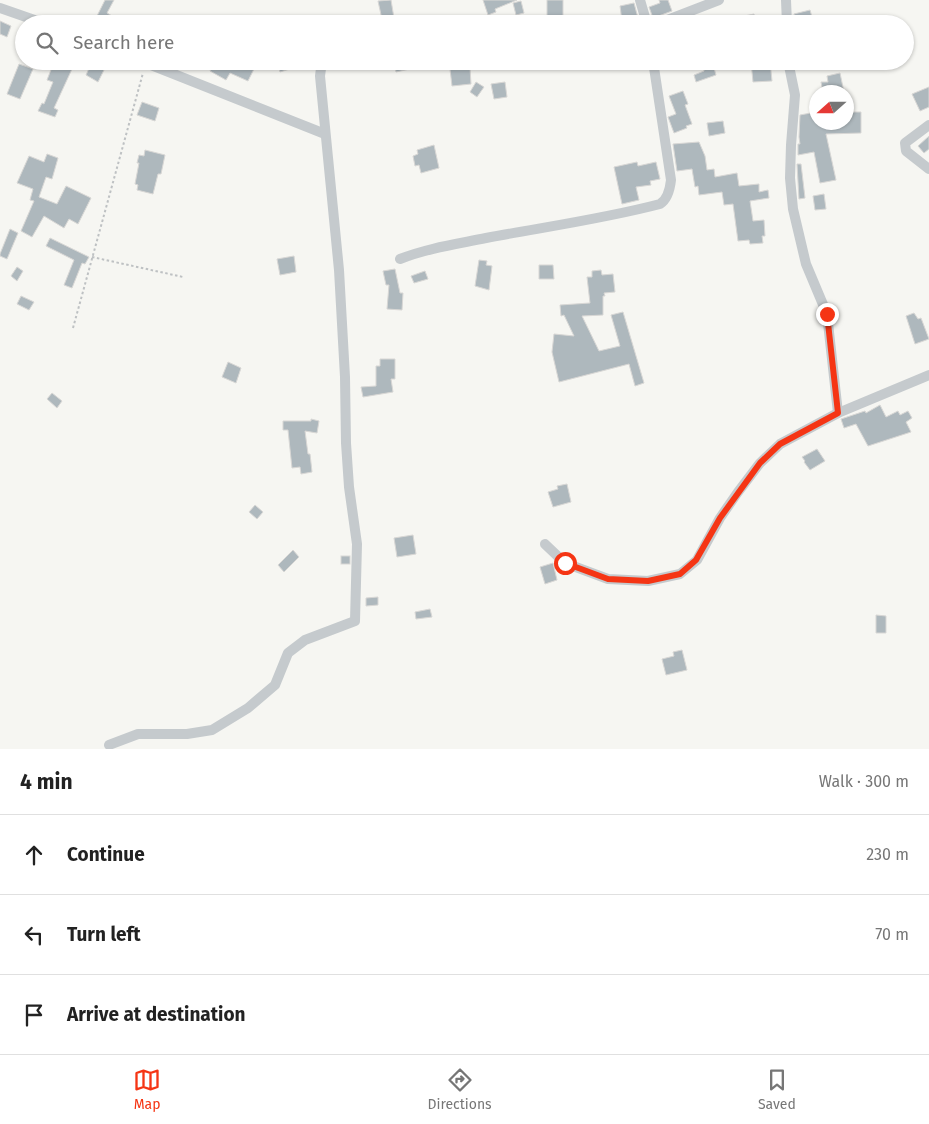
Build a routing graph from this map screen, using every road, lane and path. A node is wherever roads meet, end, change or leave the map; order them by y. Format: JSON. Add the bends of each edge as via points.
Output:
{"nodes":[{"id":1,"x":640,"y":0,"type":"edge"},
{"id":2,"x":719,"y":0,"type":"edge"},
{"id":3,"x":786,"y":0,"type":"edge"},
{"id":4,"x":0,"y":8,"type":"edge"},
{"id":5,"x":20,"y":15,"type":"edge"},
{"id":6,"x":644,"y":15,"type":"edge"},
{"id":7,"x":680,"y":15,"type":"edge"},
{"id":8,"x":787,"y":15,"type":"edge"},
{"id":9,"x":141,"y":70,"type":"edge"},
{"id":10,"x":163,"y":70,"type":"edge"},
{"id":11,"x":321,"y":70,"type":"edge"},
{"id":12,"x":654,"y":70,"type":"edge"},
{"id":13,"x":790,"y":70,"type":"edge"},
{"id":14,"x":929,"y":125,"type":"edge"},
{"id":15,"x":325,"y":134,"type":"junction"},
{"id":16,"x":929,"y":169,"type":"edge"},
{"id":17,"x":92,"y":257,"type":"junction"},
{"id":18,"x":400,"y":259,"type":"dead end"},
{"id":19,"x":183,"y":277,"type":"dead end"},
{"id":20,"x":73,"y":328,"type":"dead end"},
{"id":21,"x":929,"y":375,"type":"edge"},
{"id":22,"x":838,"y":413,"type":"junction"},
{"id":23,"x":545,"y":544,"type":"dead end"},
{"id":24,"x":109,"y":746,"type":"dead end"}],
"edges":[{"from":1,"to":6,"type":"street"},
{"from":2,"to":7,"type":"street"},
{"from":3,"to":8,"type":"street"},
{"from":4,"to":5,"type":"street"},
{"from":9,"to":17,"type":"path"},
{"from":10,"to":15,"type":"street"},
{"from":11,"to":15,"type":"street"},
{"from":12,"to":18,"type":"street","via":[[671,180],[664,202],[615,216],[425,250]]},
{"from":13,"to":22,"type":"street","via":[[795,95],[790,162],[793,210],[806,264],[827,314]]},
{"from":14,"to":16,"type":"street","via":[[905,143],[906,151]]},
{"from":15,"to":24,"type":"street","via":[[339,270],[349,487],[357,544],[355,621],[299,644],[288,653],[275,685],[248,708],[212,730],[187,734],[138,734]]},
{"from":17,"to":19,"type":"path"},
{"from":17,"to":20,"type":"path"},
{"from":21,"to":22,"type":"street"},
{"from":22,"to":23,"type":"street","via":[[780,444],[760,463],[720,518],[696,560],[680,574],[648,581],[608,579],[565,563]]}]}
